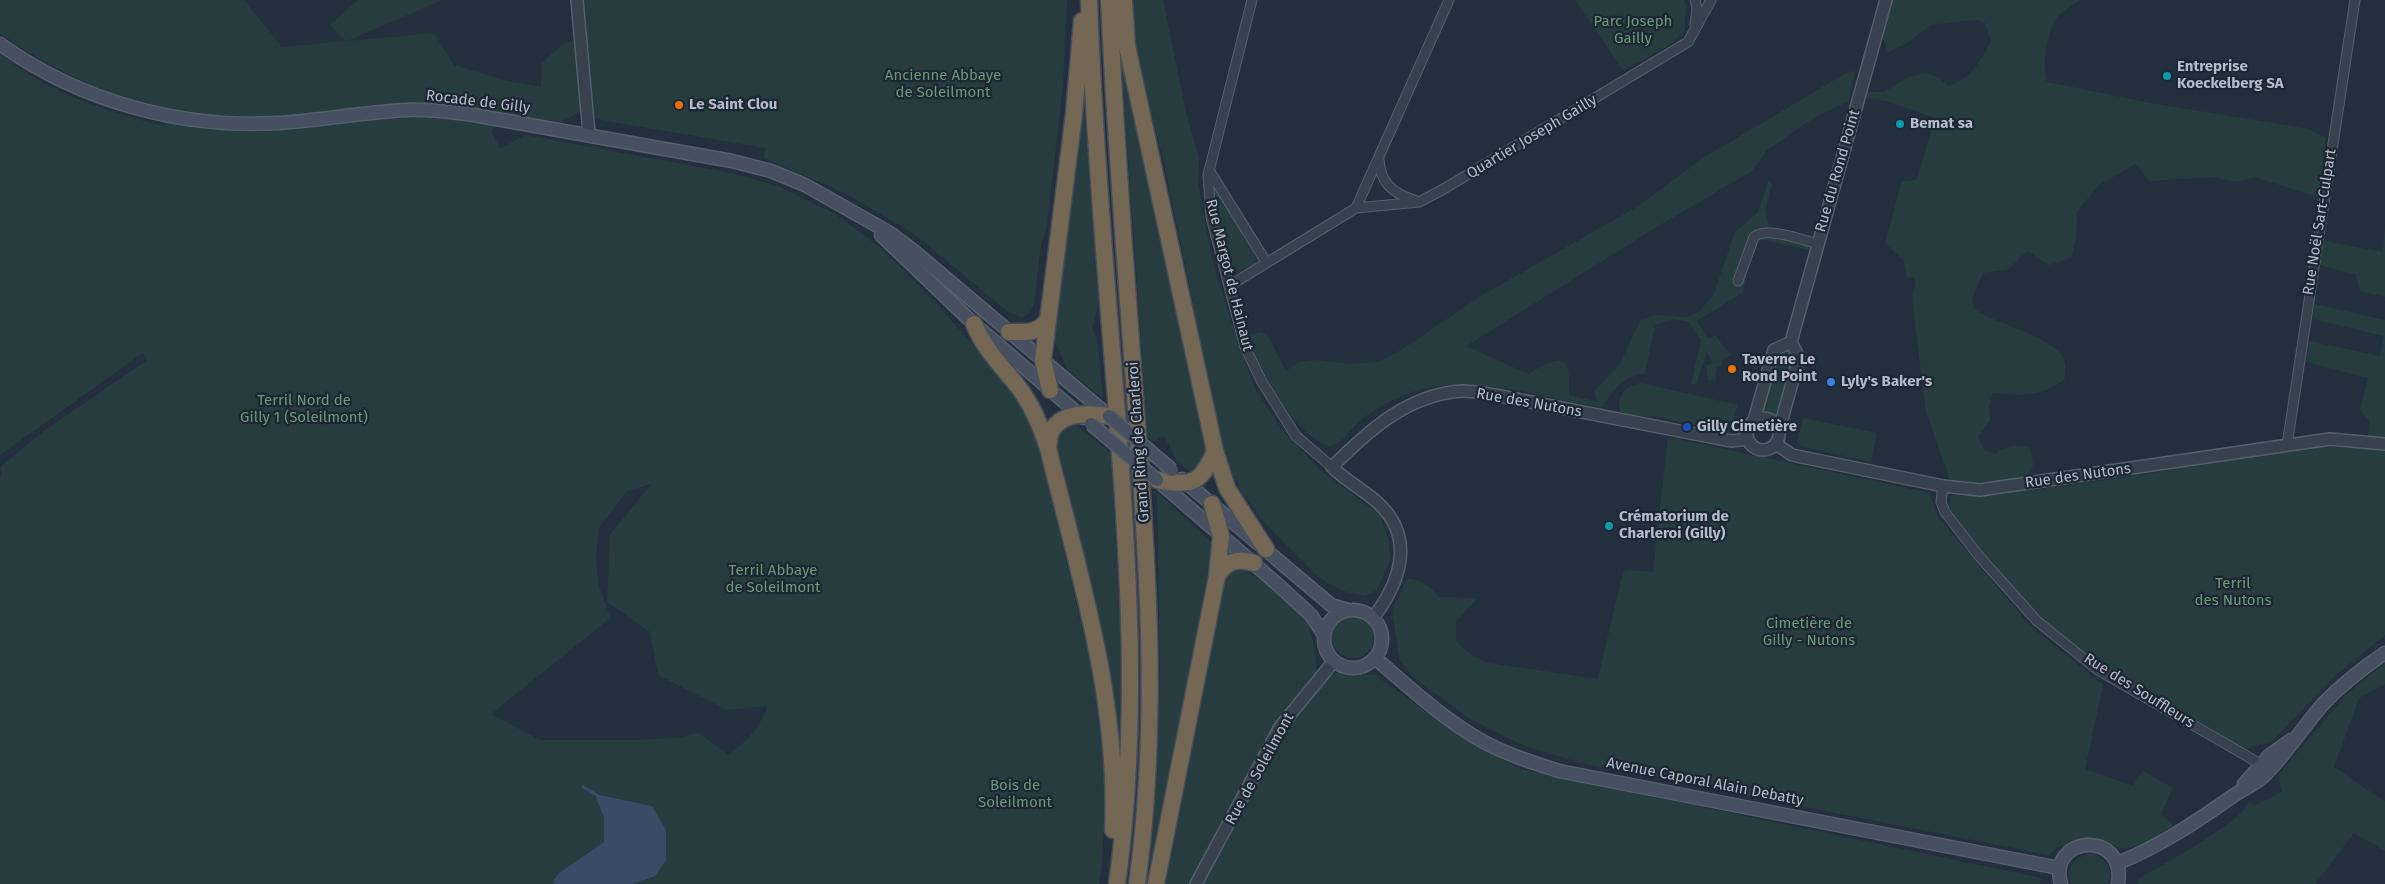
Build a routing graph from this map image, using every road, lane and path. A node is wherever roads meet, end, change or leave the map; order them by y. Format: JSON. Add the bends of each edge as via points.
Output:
{"nodes":[{"id":1,"x":577,"y":0,"type":"edge"},
{"id":2,"x":1089,"y":0,"type":"edge"},
{"id":3,"x":1109,"y":0,"type":"edge"},
{"id":4,"x":1124,"y":0,"type":"edge"},
{"id":5,"x":1252,"y":0,"type":"edge"},
{"id":6,"x":1449,"y":0,"type":"edge"},
{"id":7,"x":1694,"y":0,"type":"edge"},
{"id":8,"x":1711,"y":0,"type":"edge"},
{"id":9,"x":1886,"y":0,"type":"edge"},
{"id":10,"x":2355,"y":0,"type":"edge"},
{"id":11,"x":1693,"y":33,"type":"junction"},
{"id":12,"x":0,"y":44,"type":"edge"},
{"id":13,"x":589,"y":134,"type":"junction"},
{"id":14,"x":1379,"y":158,"type":"junction"},
{"id":15,"x":1209,"y":170,"type":"junction"},
{"id":16,"x":1422,"y":201,"type":"junction"},
{"id":17,"x":1356,"y":208,"type":"junction"},
{"id":18,"x":863,"y":218,"type":"junction"},
{"id":19,"x":1818,"y":244,"type":"junction"},
{"id":20,"x":1266,"y":262,"type":"junction"},
{"id":21,"x":1738,"y":282,"type":"dead end"},
{"id":22,"x":1229,"y":286,"type":"junction"},
{"id":23,"x":1047,"y":321,"type":"junction"},
{"id":24,"x":974,"y":324,"type":"junction"},
{"id":25,"x":1009,"y":332,"type":"junction"},
{"id":26,"x":1791,"y":342,"type":"junction"},
{"id":27,"x":1043,"y":360,"type":"junction"},
{"id":28,"x":1050,"y":390,"type":"junction"},
{"id":29,"x":1088,"y":413,"type":"junction"},
{"id":30,"x":1109,"y":416,"type":"joint"},
{"id":31,"x":1754,"y":420,"type":"junction"},
{"id":32,"x":1779,"y":430,"type":"junction"},
{"id":33,"x":1748,"y":439,"type":"junction"},
{"id":34,"x":1776,"y":444,"type":"junction"},
{"id":35,"x":2385,"y":444,"type":"edge"},
{"id":36,"x":2287,"y":445,"type":"junction"},
{"id":37,"x":1048,"y":448,"type":"junction"},
{"id":38,"x":1215,"y":451,"type":"junction"},
{"id":39,"x":1332,"y":467,"type":"junction"},
{"id":40,"x":1157,"y":480,"type":"joint"},
{"id":41,"x":1177,"y":483,"type":"junction"},
{"id":42,"x":1943,"y":486,"type":"junction"},
{"id":43,"x":1212,"y":504,"type":"junction"},
{"id":44,"x":1222,"y":536,"type":"junction"},
{"id":45,"x":1266,"y":549,"type":"junction"},
{"id":46,"x":1254,"y":563,"type":"junction"},
{"id":47,"x":1218,"y":576,"type":"junction"},
{"id":48,"x":1348,"y":610,"type":"junction"},
{"id":49,"x":1373,"y":618,"type":"junction"},
{"id":50,"x":1324,"y":635,"type":"junction"},
{"id":51,"x":2385,"y":653,"type":"edge"},
{"id":52,"x":1375,"y":658,"type":"junction"},
{"id":53,"x":1334,"y":661,"type":"junction"},
{"id":54,"x":2296,"y":738,"type":"junction"},
{"id":55,"x":2259,"y":767,"type":"junction"},
{"id":56,"x":2235,"y":794,"type":"junction"},
{"id":57,"x":2118,"y":863,"type":"junction"},
{"id":58,"x":2060,"y":868,"type":"junction"},
{"id":59,"x":1118,"y":876,"type":"edge"},
{"id":60,"x":1137,"y":884,"type":"edge"},
{"id":61,"x":1156,"y":884,"type":"edge"},
{"id":62,"x":1196,"y":884,"type":"edge"},
{"id":63,"x":2061,"y":884,"type":"edge"},
{"id":64,"x":2118,"y":884,"type":"edge"}],
"edges":[{"from":1,"to":13,"type":"street"},
{"from":2,"to":23,"type":"highway","via":[[1081,24],[1074,114]]},
{"from":2,"to":59,"type":"highway","name":"Grand Ring de Charleroi","via":[[1128,584],[1129,722]]},
{"from":3,"to":60,"type":"highway","name":"Grand Ring de Charleroi","via":[[1116,145],[1144,506],[1151,655],[1147,796]]},
{"from":4,"to":38,"type":"highway","via":[[1127,46]]},
{"from":5,"to":15,"type":"street","name":"Rue Margot de Hainaut"},
{"from":6,"to":14,"type":"street"},
{"from":7,"to":11,"type":"street","via":[[1697,18]]},
{"from":8,"to":11,"type":"street","name":"Quartier Joseph Gailly"},
{"from":9,"to":19,"type":"street","name":"Rue du Rond Point"},
{"from":10,"to":36,"type":"street","name":"Rue Noël Sart-Culpart"},
{"from":11,"to":16,"type":"street","name":"Quartier Joseph Gailly","via":[[1688,42]]},
{"from":12,"to":13,"type":"main road","name":"Rocade de Gilly","via":[[50,75],[86,92],[160,114],[240,124],[410,110],[438,111]]},
{"from":13,"to":18,"type":"main road","name":"Rocade de Gilly","via":[[732,160],[771,171],[805,185]]},
{"from":14,"to":16,"type":"street","via":[[1382,176],[1390,188],[1397,194]]},
{"from":14,"to":17,"type":"street"},
{"from":15,"to":20,"type":"street"},
{"from":15,"to":22,"type":"street","name":"Rue Margot de Hainaut","via":[[1211,217]]},
{"from":16,"to":17,"type":"street","name":"Quartier Joseph Gailly"},
{"from":17,"to":20,"type":"street","name":"Quartier Joseph Gailly"},
{"from":18,"to":24,"type":"main road"},
{"from":18,"to":25,"type":"main road","via":[[914,252]]},
{"from":19,"to":21,"type":"street","via":[[1768,232],[1757,234]]},
{"from":19,"to":26,"type":"street","name":"Rue du Rond Point"},
{"from":20,"to":22,"type":"street","name":"Quartier Joseph Gailly"},
{"from":22,"to":39,"type":"street","name":"Rue Margot de Hainaut","via":[[1245,347],[1262,382],[1296,436]]},
{"from":23,"to":25,"type":"highway","via":[[1040,330],[1030,333]]},
{"from":23,"to":27,"type":"highway"},
{"from":24,"to":28,"type":"main road"},
{"from":24,"to":37,"type":"highway","via":[[981,341],[1025,397]]},
{"from":25,"to":27,"type":"main road"},
{"from":26,"to":31,"type":"street","via":[[1774,350]]},
{"from":26,"to":32,"type":"street","via":[[1799,358]]},
{"from":27,"to":28,"type":"highway"},
{"from":27,"to":29,"type":"main road"},
{"from":28,"to":29,"type":"main road"},
{"from":29,"to":30,"type":"highway"},
{"from":29,"to":37,"type":"highway","via":[[1063,420],[1051,432]]},
{"from":29,"to":40,"type":"main road","bridge":true},
{"from":30,"to":41,"type":"main road","bridge":true},
{"from":31,"to":32,"type":"street","via":[[1771,420]]},
{"from":31,"to":33,"type":"street","via":[[1747,429]]},
{"from":32,"to":34,"type":"street"},
{"from":33,"to":34,"type":"street","via":[[1752,447],[1760,450]]},
{"from":33,"to":39,"type":"street","name":"Rue des Nutons","via":[[1731,441],[1462,391],[1427,397],[1398,411],[1357,442]]},
{"from":34,"to":42,"type":"street","name":"Rue des Nutons","via":[[1792,455]]},
{"from":35,"to":36,"type":"street","name":"Rue des Nutons","via":[[2330,439]]},
{"from":36,"to":42,"type":"street","name":"Rue des Nutons","via":[[1980,490]]},
{"from":37,"to":59,"type":"highway","via":[[1099,656],[1109,712],[1113,768],[1112,844]]},
{"from":38,"to":41,"type":"highway","via":[[1208,468],[1198,478]]},
{"from":38,"to":45,"type":"highway","via":[[1227,488]]},
{"from":39,"to":49,"type":"street","via":[[1378,503],[1393,522],[1400,541],[1397,579],[1388,599]]},
{"from":40,"to":41,"type":"highway"},
{"from":41,"to":43,"type":"main road"},
{"from":41,"to":44,"type":"main road"},
{"from":42,"to":55,"type":"street","name":"Rue des Souffleurs","via":[[1941,502],[1945,512],[1978,555],[2037,621],[2098,670],[2257,762]]},
{"from":43,"to":44,"type":"highway"},
{"from":43,"to":45,"type":"main road"},
{"from":44,"to":46,"type":"main road"},
{"from":44,"to":47,"type":"highway"},
{"from":45,"to":48,"type":"main road","via":[[1331,605]]},
{"from":46,"to":47,"type":"highway","via":[[1232,561]]},
{"from":46,"to":50,"type":"main road","via":[[1311,615]]},
{"from":47,"to":61,"type":"highway"},
{"from":48,"to":49,"type":"main road","via":[[1366,612]]},
{"from":48,"to":50,"type":"main road","via":[[1336,615]]},
{"from":49,"to":52,"type":"main road","via":[[1379,625],[1382,642]]},
{"from":50,"to":53,"type":"main road","via":[[1326,649]]},
{"from":51,"to":54,"type":"main road","via":[[2358,672],[2324,704]]},
{"from":52,"to":53,"type":"main road","via":[[1356,668],[1344,667]]},
{"from":52,"to":58,"type":"main road","name":"Avenue Caporal Alain Debatty","via":[[1420,697],[1484,742],[1559,771]]},
{"from":53,"to":62,"type":"street","name":"Rue de Soleilmont","via":[[1280,727]]},
{"from":54,"to":55,"type":"main road","via":[[2283,744]]},
{"from":54,"to":56,"type":"main road","via":[[2263,777]]},
{"from":55,"to":56,"type":"main road"},
{"from":56,"to":57,"type":"main road","via":[[2192,826]]},
{"from":57,"to":58,"type":"main road","via":[[2106,849],[2088,844],[2070,851]]},
{"from":57,"to":64,"type":"main road"},
{"from":58,"to":63,"type":"main road"}]}
